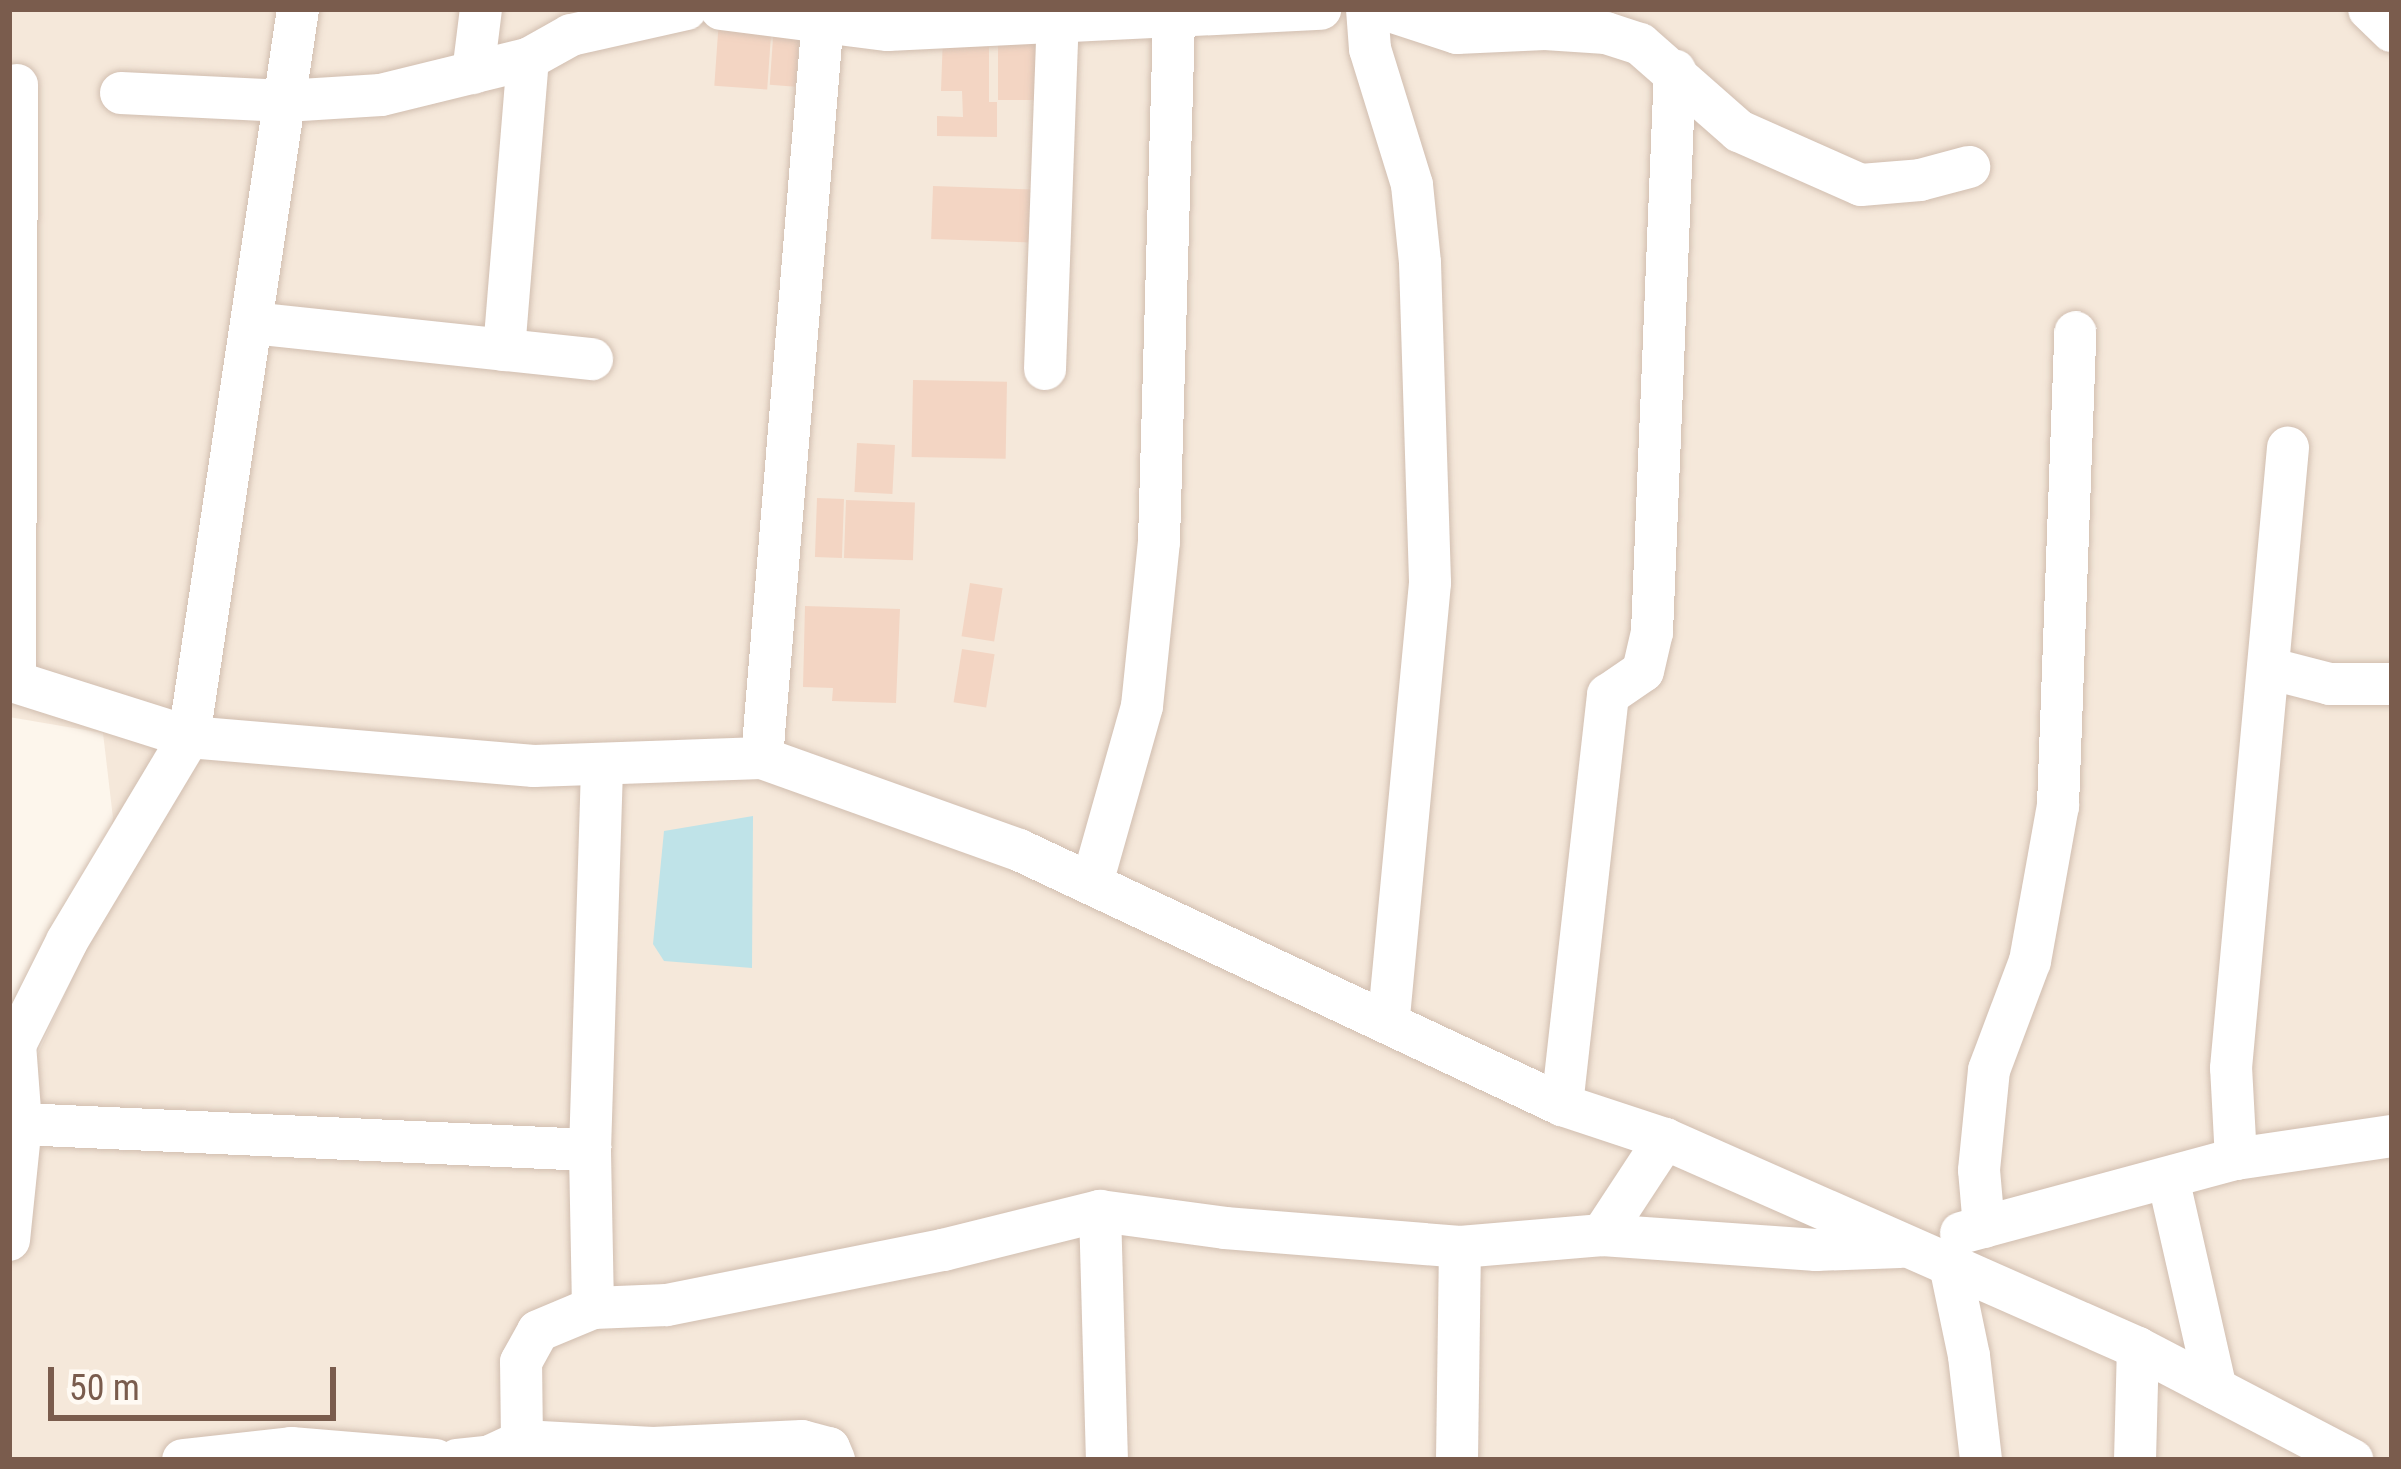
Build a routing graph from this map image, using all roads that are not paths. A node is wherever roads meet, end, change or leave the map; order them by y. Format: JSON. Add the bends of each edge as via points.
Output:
{"nodes":[{"id":1,"x":298,"y":9,"type":"edge"},
{"id":2,"x":482,"y":9,"type":"edge"},
{"id":3,"x":686,"y":9,"type":"edge"},
{"id":4,"x":721,"y":9,"type":"edge"},
{"id":5,"x":1320,"y":9,"type":"edge"},
{"id":6,"x":1367,"y":9,"type":"edge"},
{"id":7,"x":1384,"y":9,"type":"edge"},
{"id":8,"x":2369,"y":9,"type":"edge"},
{"id":9,"x":1058,"y":14,"type":"edge"},
{"id":10,"x":823,"y":18,"type":"junction"},
{"id":11,"x":1174,"y":19,"type":"junction"},
{"id":12,"x":889,"y":20,"type":"edge"},
{"id":13,"x":2392,"y":31,"type":"edge"},
{"id":14,"x":528,"y":59,"type":"junction"},
{"id":15,"x":1675,"y":70,"type":"junction"},
{"id":16,"x":473,"y":74,"type":"junction"},
{"id":17,"x":16,"y":85,"type":"dead end"},
{"id":18,"x":122,"y":93,"type":"dead end"},
{"id":19,"x":285,"y":101,"type":"junction"},
{"id":20,"x":1969,"y":167,"type":"dead end"},
{"id":21,"x":253,"y":323,"type":"junction"},
{"id":22,"x":2075,"y":332,"type":"dead end"},
{"id":23,"x":504,"y":350,"type":"junction"},
{"id":24,"x":592,"y":359,"type":"dead end"},
{"id":25,"x":1045,"y":369,"type":"dead end"},
{"id":26,"x":2288,"y":448,"type":"dead end"},
{"id":27,"x":2268,"y":668,"type":"junction"},
{"id":28,"x":12,"y":680,"type":"edge"},
{"id":29,"x":2392,"y":684,"type":"edge"},
{"id":30,"x":189,"y":737,"type":"junction"},
{"id":31,"x":763,"y":758,"type":"junction"},
{"id":32,"x":602,"y":764,"type":"junction"},
{"id":33,"x":1092,"y":883,"type":"junction"},
{"id":34,"x":1389,"y":1019,"type":"junction"},
{"id":35,"x":12,"y":1048,"type":"edge"},
{"id":36,"x":1562,"y":1105,"type":"junction"},
{"id":37,"x":22,"y":1124,"type":"junction"},
{"id":38,"x":2392,"y":1136,"type":"edge"},
{"id":39,"x":1665,"y":1139,"type":"junction"},
{"id":40,"x":590,"y":1150,"type":"junction"},
{"id":41,"x":2236,"y":1159,"type":"junction"},
{"id":42,"x":2168,"y":1178,"type":"junction"},
{"id":43,"x":1100,"y":1211,"type":"junction"},
{"id":44,"x":1984,"y":1227,"type":"junction"},
{"id":45,"x":1601,"y":1235,"type":"junction"},
{"id":46,"x":9,"y":1240,"type":"edge"},
{"id":47,"x":1460,"y":1247,"type":"junction"},
{"id":48,"x":1912,"y":1247,"type":"junction"},
{"id":49,"x":1950,"y":1265,"type":"junction"},
{"id":50,"x":593,"y":1308,"type":"junction"},
{"id":51,"x":2138,"y":1348,"type":"junction"},
{"id":52,"x":2216,"y":1389,"type":"junction"},
{"id":53,"x":522,"y":1442,"type":"junction"},
{"id":54,"x":290,"y":1454,"type":"edge"},
{"id":55,"x":183,"y":1460,"type":"edge"},
{"id":56,"x":436,"y":1460,"type":"edge"},
{"id":57,"x":457,"y":1460,"type":"edge"},
{"id":58,"x":834,"y":1460,"type":"edge"},
{"id":59,"x":1107,"y":1460,"type":"edge"},
{"id":60,"x":1457,"y":1460,"type":"edge"},
{"id":61,"x":1981,"y":1460,"type":"edge"},
{"id":62,"x":2135,"y":1460,"type":"edge"},
{"id":63,"x":2352,"y":1460,"type":"edge"}],
"edges":[{"from":1,"to":19,"type":"street"},
{"from":2,"to":16,"type":"street"},
{"from":3,"to":14,"type":"street","via":[[571,35]]},
{"from":4,"to":10,"type":"street"},
{"from":5,"to":11,"type":"street"},
{"from":6,"to":34,"type":"street","via":[[1370,49],[1412,185],[1430,583]]},
{"from":7,"to":15,"type":"street","via":[[1457,33],[1606,33],[1640,44]]},
{"from":8,"to":13,"type":"street"},
{"from":9,"to":11,"type":"street"},
{"from":9,"to":12,"type":"street"},
{"from":9,"to":25,"type":"street"},
{"from":10,"to":12,"type":"street"},
{"from":10,"to":31,"type":"street"},
{"from":11,"to":33,"type":"street","via":[[1159,541],[1142,706]]},
{"from":14,"to":16,"type":"street"},
{"from":14,"to":23,"type":"street"},
{"from":15,"to":20,"type":"street","via":[[1739,130],[1861,185]]},
{"from":15,"to":36,"type":"street","via":[[1652,632],[1643,671],[1608,695]]},
{"from":16,"to":19,"type":"street","via":[[381,95]]},
{"from":17,"to":28,"type":"street"},
{"from":18,"to":19,"type":"street"},
{"from":19,"to":21,"type":"street"},
{"from":21,"to":23,"type":"street"},
{"from":21,"to":30,"type":"street"},
{"from":22,"to":44,"type":"street","via":[[2058,806],[2030,961],[1989,1070],[1979,1170]]},
{"from":23,"to":24,"type":"street"},
{"from":26,"to":27,"type":"street"},
{"from":27,"to":29,"type":"street","via":[[2330,684]]},
{"from":27,"to":41,"type":"street","via":[[2231,1068]]},
{"from":28,"to":30,"type":"street"},
{"from":30,"to":32,"type":"street","via":[[535,766]]},
{"from":30,"to":35,"type":"street"},
{"from":31,"to":32,"type":"street"},
{"from":31,"to":33,"type":"street"},
{"from":32,"to":40,"type":"street"},
{"from":33,"to":34,"type":"street"},
{"from":34,"to":36,"type":"street"},
{"from":35,"to":37,"type":"street"},
{"from":36,"to":39,"type":"street"},
{"from":37,"to":40,"type":"street"},
{"from":37,"to":46,"type":"street"},
{"from":38,"to":41,"type":"street"},
{"from":39,"to":45,"type":"street"},
{"from":39,"to":48,"type":"street"},
{"from":40,"to":50,"type":"street"},
{"from":41,"to":42,"type":"street"},
{"from":42,"to":44,"type":"street"},
{"from":42,"to":52,"type":"street"},
{"from":43,"to":47,"type":"street"},
{"from":43,"to":50,"type":"street","via":[[668,1305]]},
{"from":43,"to":59,"type":"street"},
{"from":44,"to":48,"type":"street"},
{"from":45,"to":47,"type":"street"},
{"from":45,"to":48,"type":"street","via":[[1816,1250]]},
{"from":47,"to":60,"type":"street"},
{"from":48,"to":49,"type":"street"},
{"from":49,"to":51,"type":"street"},
{"from":49,"to":61,"type":"street"},
{"from":50,"to":53,"type":"street","via":[[538,1331],[521,1362]]},
{"from":51,"to":52,"type":"street"},
{"from":51,"to":62,"type":"street"},
{"from":52,"to":63,"type":"street"},
{"from":53,"to":57,"type":"street"},
{"from":53,"to":58,"type":"street","via":[[802,1442],[829,1448]]},
{"from":54,"to":55,"type":"street"},
{"from":54,"to":56,"type":"street"}]}
